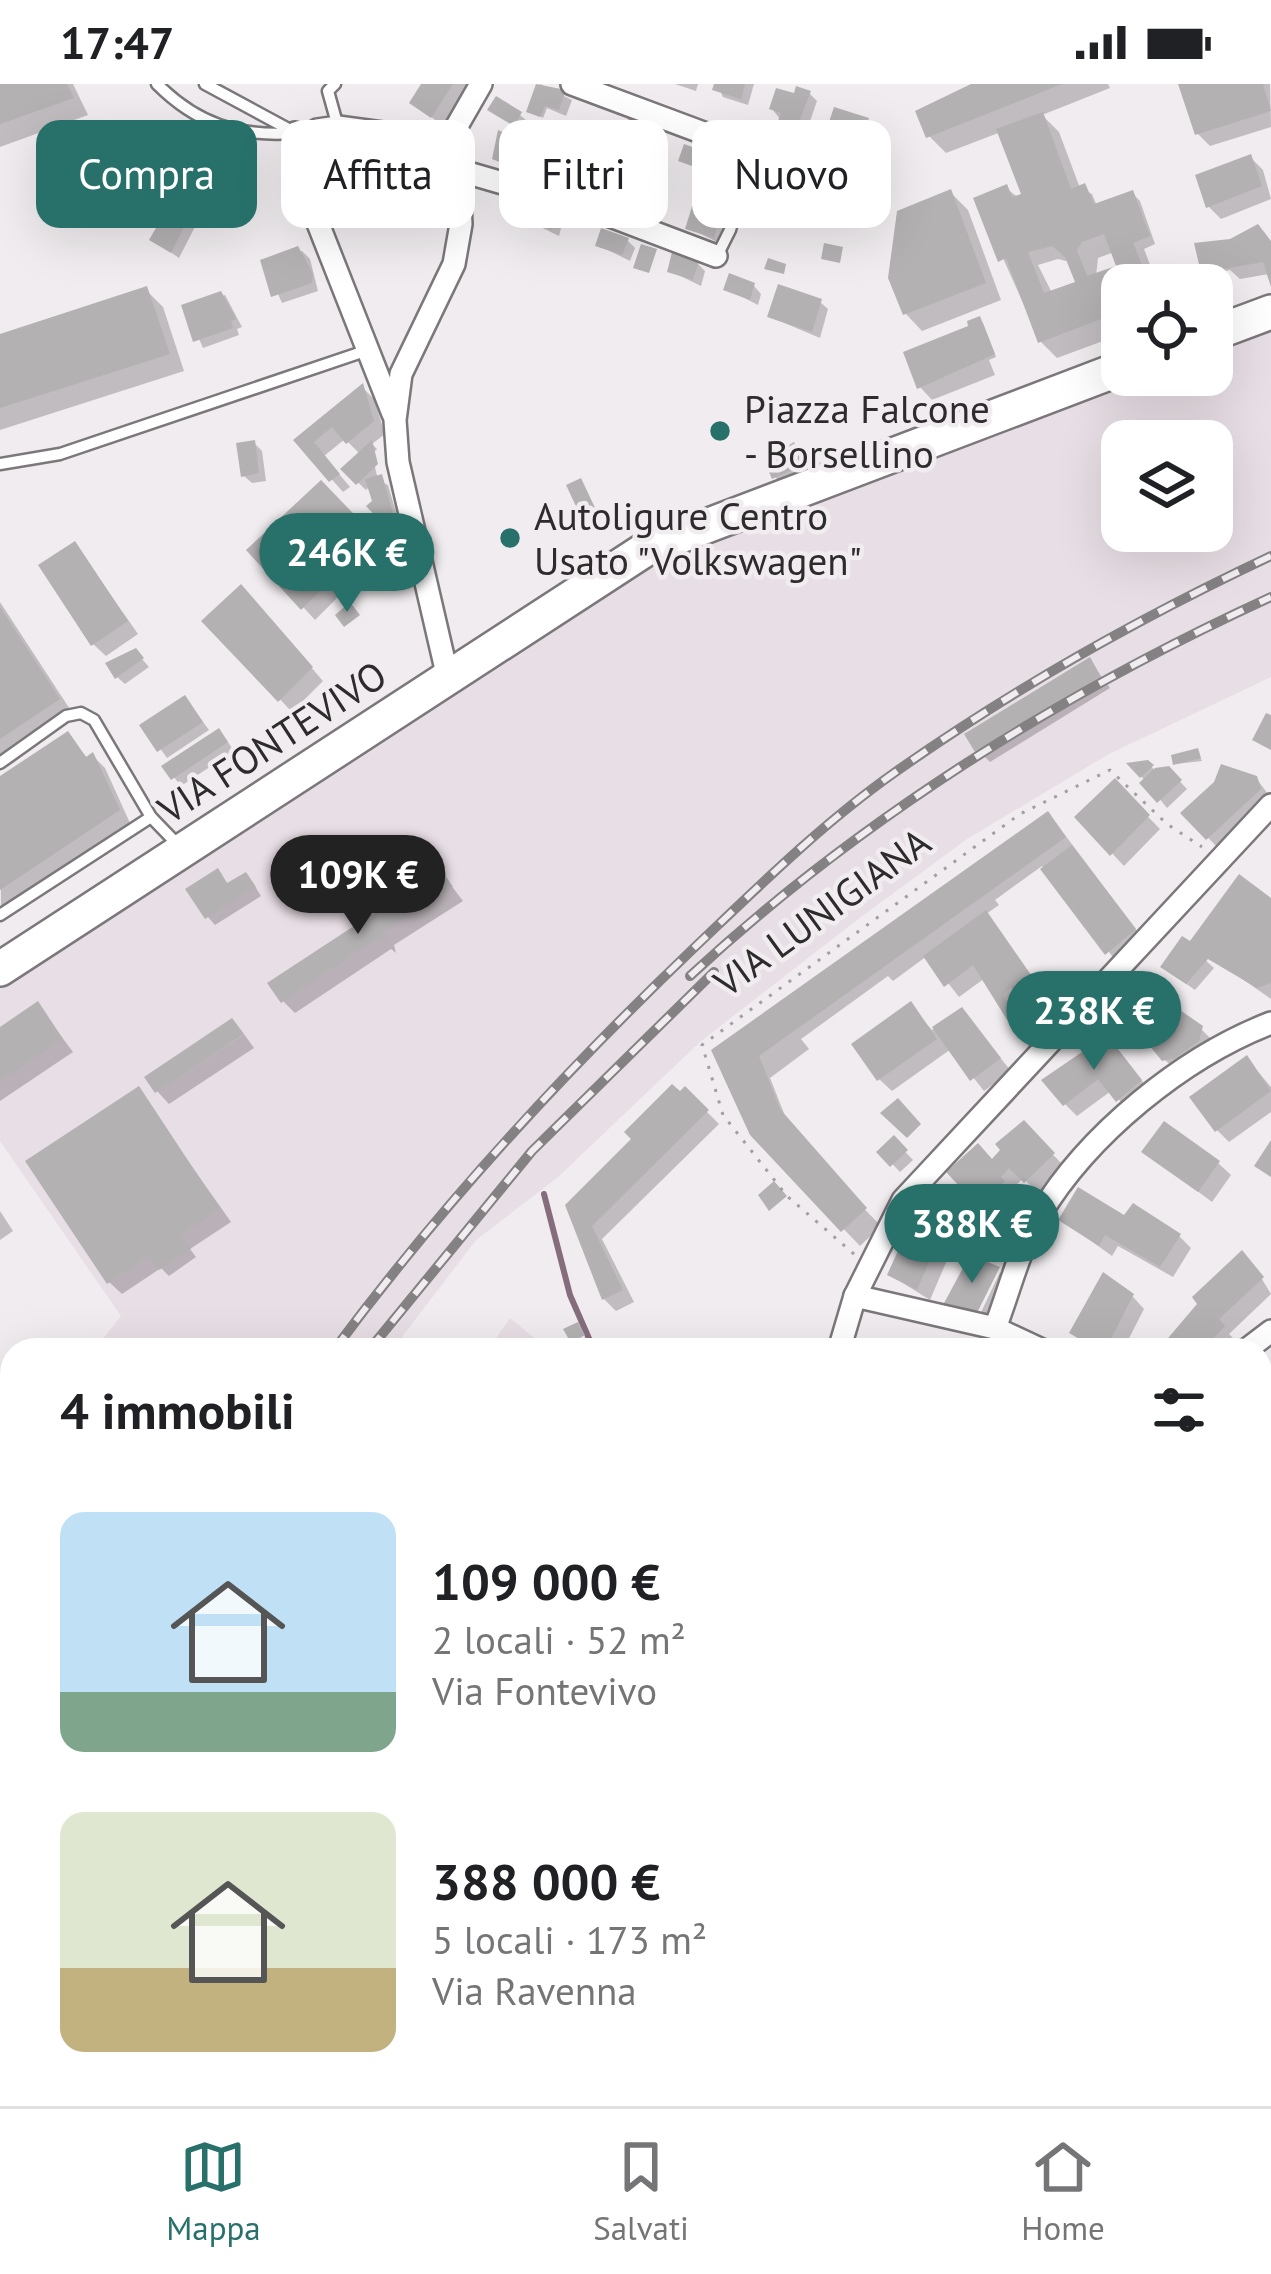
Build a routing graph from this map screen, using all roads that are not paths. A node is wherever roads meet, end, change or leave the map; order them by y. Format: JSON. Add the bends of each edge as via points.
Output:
{"nodes":[{"id":1,"x":157,"y":84,"type":"edge"},
{"id":2,"x":205,"y":84,"type":"edge"},
{"id":3,"x":334,"y":84,"type":"edge"},
{"id":4,"x":482,"y":84,"type":"edge"},
{"id":5,"x":572,"y":84,"type":"edge"},
{"id":6,"x":293,"y":120,"type":"edge"},
{"id":7,"x":320,"y":120,"type":"edge"},
{"id":8,"x":465,"y":120,"type":"edge"},
{"id":9,"x":692,"y":129,"type":"edge"},
{"id":10,"x":281,"y":132,"type":"edge"},
{"id":11,"x":475,"y":169,"type":"edge"},
{"id":12,"x":320,"y":228,"type":"edge"},
{"id":13,"x":459,"y":228,"type":"edge"},
{"id":14,"x":726,"y":228,"type":"edge"},
{"id":15,"x":716,"y":256,"type":"joint"},
{"id":16,"x":1271,"y":312,"type":"edge"},
{"id":17,"x":1233,"y":326,"type":"edge"},
{"id":18,"x":368,"y":350,"type":"junction"},
{"id":19,"x":1101,"y":376,"type":"edge"},
{"id":20,"x":395,"y":420,"type":"junction"},
{"id":21,"x":0,"y":464,"type":"edge"},
{"id":22,"x":448,"y":678,"type":"junction"},
{"id":23,"x":0,"y":763,"type":"edge"},
{"id":24,"x":1271,"y":805,"type":"edge"},
{"id":25,"x":151,"y":817,"type":"junction"},
{"id":26,"x":183,"y":850,"type":"junction"},
{"id":27,"x":0,"y":916,"type":"edge"},
{"id":28,"x":0,"y":969,"type":"edge"},
{"id":29,"x":1271,"y":1023,"type":"edge"},
{"id":30,"x":855,"y":1296,"type":"junction"},
{"id":31,"x":995,"y":1328,"type":"junction"},
{"id":32,"x":843,"y":1338,"type":"edge"},
{"id":33,"x":1016,"y":1338,"type":"edge"}],
"edges":[{"from":1,"to":10,"type":"lane","via":[[188,114]]},
{"from":2,"to":6,"type":"lane"},
{"from":3,"to":7,"type":"lane"},
{"from":4,"to":8,"type":"street"},
{"from":5,"to":9,"type":"street"},
{"from":11,"to":15,"type":"street"},
{"from":12,"to":18,"type":"street"},
{"from":13,"to":20,"type":"street","via":[[401,374]]},
{"from":14,"to":15,"type":"lane"},
{"from":16,"to":17,"type":"street"},
{"from":18,"to":20,"type":"street"},
{"from":18,"to":21,"type":"lane","via":[[60,454]]},
{"from":19,"to":22,"type":"street","name":"VIA FONTEVIVO","via":[[646,549]]},
{"from":20,"to":22,"type":"street"},
{"from":22,"to":26,"type":"street","name":"VIA FONTEVIVO"},
{"from":23,"to":25,"type":"lane","via":[[81,712],[94,720]]},
{"from":24,"to":30,"type":"street","via":[[903,1200]]},
{"from":25,"to":26,"type":"lane"},
{"from":25,"to":27,"type":"lane"},
{"from":26,"to":28,"type":"street","name":"VIA FONTEVIVO"},
{"from":29,"to":31,"type":"street","via":[[1168,1081],[1079,1160],[1037,1218]]},
{"from":30,"to":31,"type":"street"},
{"from":30,"to":32,"type":"street"},
{"from":31,"to":33,"type":"street"}]}
